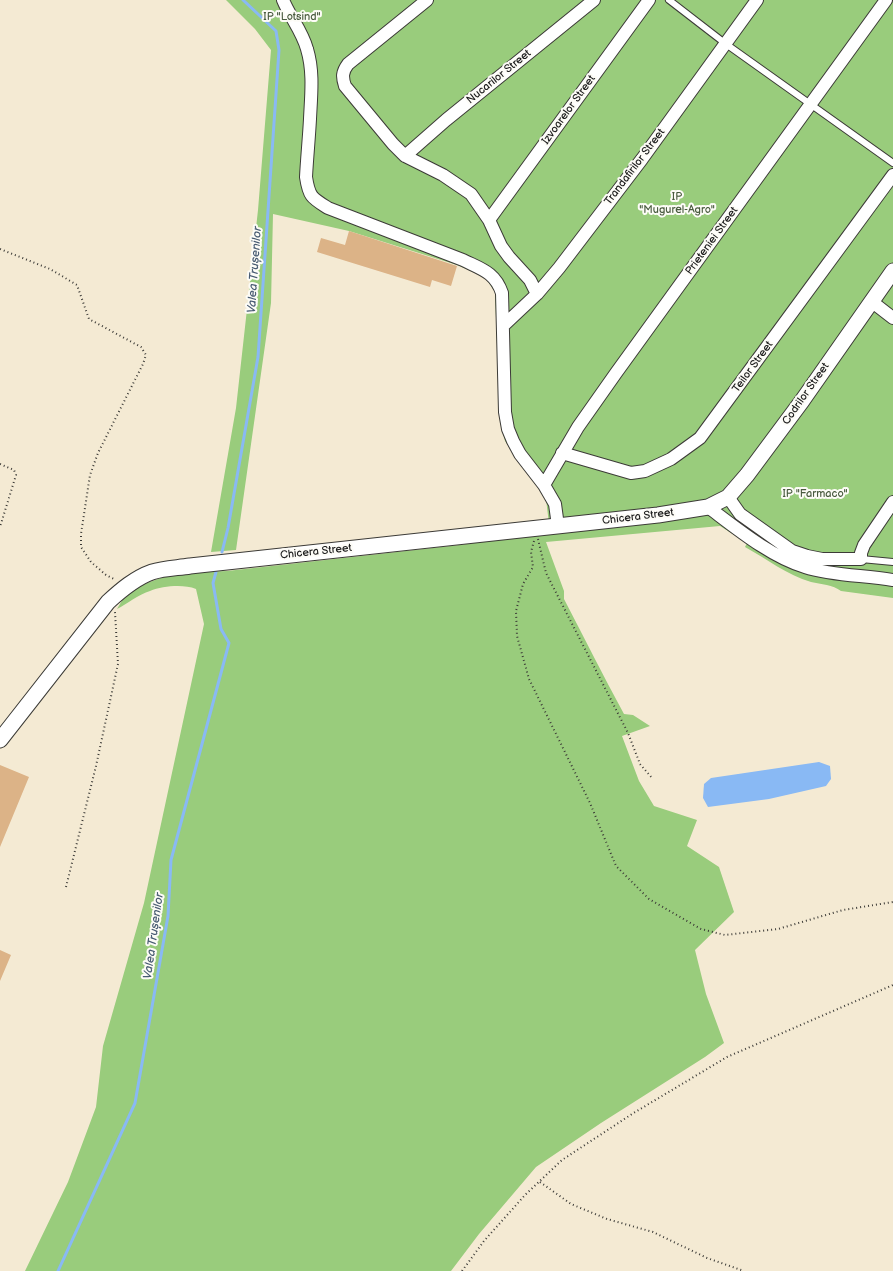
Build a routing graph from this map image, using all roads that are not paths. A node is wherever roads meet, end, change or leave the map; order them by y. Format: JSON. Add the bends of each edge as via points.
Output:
{"nodes":[{"id":1,"x":283,"y":0,"type":"edge"},
{"id":2,"x":426,"y":0,"type":"edge"},
{"id":3,"x":594,"y":0,"type":"edge"},
{"id":4,"x":649,"y":0,"type":"edge"},
{"id":5,"x":669,"y":0,"type":"edge"},
{"id":6,"x":757,"y":0,"type":"edge"},
{"id":7,"x":886,"y":0,"type":"edge"},
{"id":8,"x":726,"y":44,"type":"junction"},
{"id":9,"x":811,"y":105,"type":"junction"},
{"id":10,"x":405,"y":156,"type":"junction"},
{"id":11,"x":893,"y":163,"type":"edge"},
{"id":12,"x":893,"y":175,"type":"edge"},
{"id":13,"x":489,"y":220,"type":"junction"},
{"id":14,"x":893,"y":271,"type":"edge"},
{"id":15,"x":537,"y":294,"type":"junction"},
{"id":16,"x":871,"y":301,"type":"junction"},
{"id":17,"x":893,"y":318,"type":"edge"},
{"id":18,"x":503,"y":326,"type":"junction"},
{"id":19,"x":562,"y":453,"type":"junction"},
{"id":20,"x":544,"y":486,"type":"junction"},
{"id":21,"x":728,"y":497,"type":"junction"},
{"id":22,"x":893,"y":502,"type":"edge"},
{"id":23,"x":708,"y":507,"type":"junction"},
{"id":24,"x":558,"y":526,"type":"junction"},
{"id":25,"x":861,"y":559,"type":"junction"},
{"id":26,"x":893,"y":562,"type":"edge"},
{"id":27,"x":893,"y":580,"type":"edge"},
{"id":28,"x":0,"y":740,"type":"edge"}],
"edges":[{"from":1,"to":18,"type":"street","via":[[298,28],[309,60],[312,82],[306,177],[313,198],[328,208],[484,270],[494,277],[500,286]]},
{"from":2,"to":10,"type":"street","via":[[348,64],[342,75],[345,86]]},
{"from":3,"to":10,"type":"street","name":"Nucarilor Street"},
{"from":4,"to":13,"type":"street","name":"Izvoarelor Street"},
{"from":5,"to":8,"type":"lane"},
{"from":6,"to":8,"type":"street","name":"Trandafirilor Street"},
{"from":7,"to":9,"type":"street","name":"Prieteniei Street"},
{"from":8,"to":9,"type":"lane"},
{"from":8,"to":15,"type":"street","name":"Trandafirilor Street"},
{"from":9,"to":11,"type":"lane"},
{"from":9,"to":19,"type":"street","name":"Prieteniei Street","via":[[616,373]]},
{"from":10,"to":13,"type":"street","via":[[443,175],[472,194]]},
{"from":12,"to":19,"type":"street","name":"Teilor Street","via":[[700,438],[671,459],[645,471],[631,473]]},
{"from":13,"to":15,"type":"street","via":[[501,246],[530,280]]},
{"from":14,"to":16,"type":"street","name":"Codrilor Street"},
{"from":15,"to":18,"type":"street","name":"Trandafirilor Street"},
{"from":16,"to":17,"type":"street"},
{"from":16,"to":21,"type":"street","name":"Codrilor Street","via":[[802,401]]},
{"from":18,"to":20,"type":"street","via":[[505,412],[508,429],[520,454]]},
{"from":19,"to":20,"type":"street","name":"Prieteniei Street"},
{"from":20,"to":24,"type":"street","via":[[555,504]]},
{"from":21,"to":23,"type":"street","name":"Codrilor Street"},
{"from":21,"to":25,"type":"street","via":[[740,514],[792,551],[822,559]]},
{"from":22,"to":25,"type":"street","via":[[864,545]]},
{"from":23,"to":24,"type":"street","name":"Chicera Street"},
{"from":23,"to":27,"type":"street","via":[[747,537],[782,558],[804,567]]},
{"from":24,"to":28,"type":"street","name":"Chicera Street","via":[[154,571],[126,586],[110,600]]},
{"from":25,"to":26,"type":"lane"}]}
